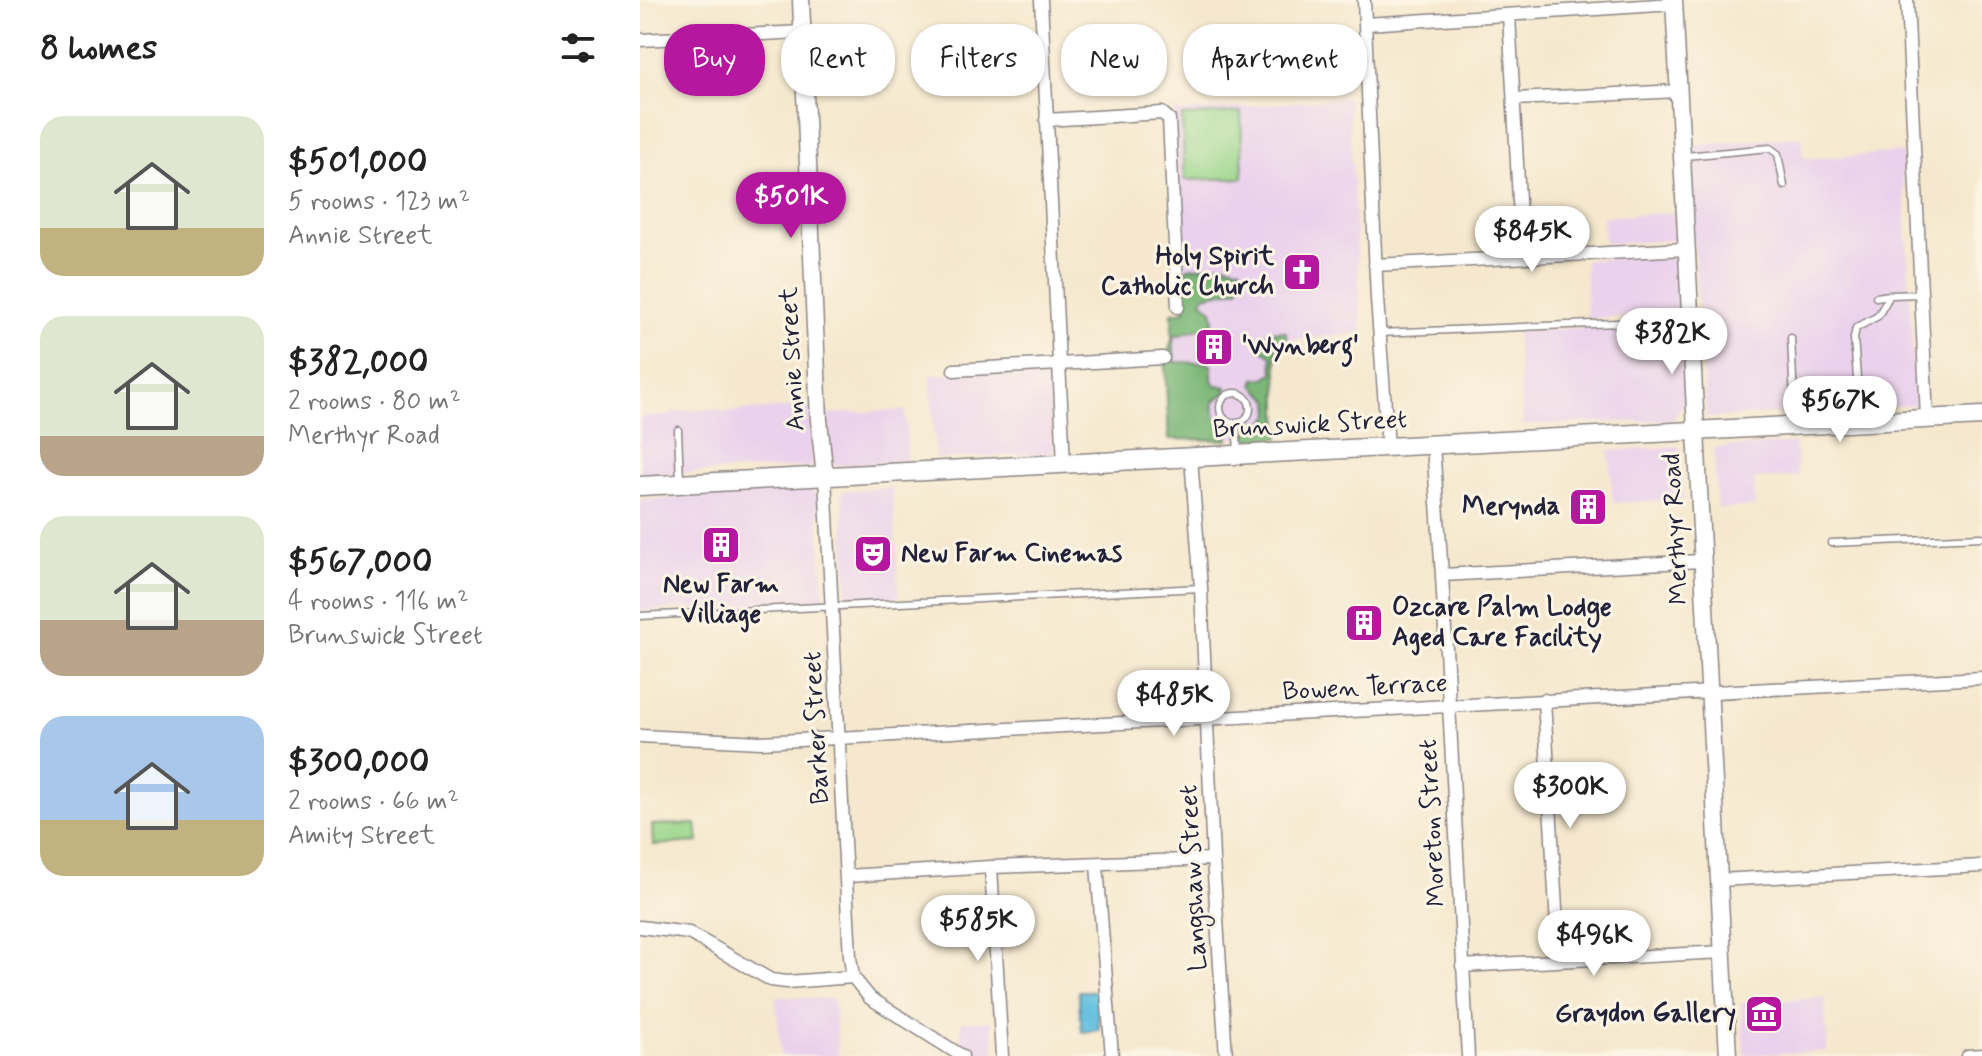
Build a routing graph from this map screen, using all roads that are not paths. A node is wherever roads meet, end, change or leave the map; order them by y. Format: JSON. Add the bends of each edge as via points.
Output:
{"nodes":[{"id":1,"x":801,"y":0,"type":"edge"},
{"id":2,"x":1041,"y":0,"type":"edge"},
{"id":3,"x":1364,"y":0,"type":"edge"},
{"id":4,"x":1907,"y":0,"type":"edge"},
{"id":5,"x":1674,"y":2,"type":"edge"},
{"id":6,"x":1509,"y":15,"type":"junction"},
{"id":7,"x":802,"y":24,"type":"edge"},
{"id":8,"x":1366,"y":24,"type":"joint"},
{"id":9,"x":781,"y":33,"type":"edge"},
{"id":10,"x":640,"y":40,"type":"edge"},
{"id":11,"x":1367,"y":51,"type":"edge"},
{"id":12,"x":1679,"y":91,"type":"junction"},
{"id":13,"x":805,"y":96,"type":"edge"},
{"id":14,"x":1514,"y":99,"type":"junction"},
{"id":15,"x":1046,"y":120,"type":"junction"},
{"id":16,"x":1682,"y":157,"type":"junction"},
{"id":17,"x":1784,"y":186,"type":"dead end"},
{"id":18,"x":1686,"y":249,"type":"junction"},
{"id":19,"x":1522,"y":256,"type":"junction"},
{"id":20,"x":1375,"y":265,"type":"junction"},
{"id":21,"x":1922,"y":294,"type":"junction"},
{"id":22,"x":1890,"y":295,"type":"junction"},
{"id":23,"x":1876,"y":297,"type":"dead end"},
{"id":24,"x":1178,"y":307,"type":"dead end"},
{"id":25,"x":1690,"y":320,"type":"junction"},
{"id":26,"x":1379,"y":333,"type":"junction"},
{"id":27,"x":1791,"y":338,"type":"dead end"},
{"id":28,"x":1163,"y":358,"type":"dead end"},
{"id":29,"x":1058,"y":364,"type":"junction"},
{"id":30,"x":954,"y":370,"type":"dead end"},
{"id":31,"x":1982,"y":416,"type":"edge"},
{"id":32,"x":1927,"y":418,"type":"junction"},
{"id":33,"x":1860,"y":422,"type":"junction"},
{"id":34,"x":1236,"y":423,"type":"junction"},
{"id":35,"x":1796,"y":425,"type":"junction"},
{"id":36,"x":678,"y":430,"type":"dead end"},
{"id":37,"x":1695,"y":430,"type":"junction"},
{"id":38,"x":1433,"y":445,"type":"junction"},
{"id":39,"x":1388,"y":447,"type":"junction"},
{"id":40,"x":1239,"y":455,"type":"junction"},
{"id":41,"x":1191,"y":458,"type":"junction"},
{"id":42,"x":1064,"y":464,"type":"junction"},
{"id":43,"x":825,"y":477,"type":"junction"},
{"id":44,"x":680,"y":484,"type":"junction"},
{"id":45,"x":640,"y":486,"type":"edge"},
{"id":46,"x":1982,"y":537,"type":"edge"},
{"id":47,"x":1831,"y":543,"type":"dead end"},
{"id":48,"x":1702,"y":561,"type":"junction"},
{"id":49,"x":1442,"y":575,"type":"junction"},
{"id":50,"x":1201,"y":588,"type":"junction"},
{"id":51,"x":833,"y":607,"type":"junction"},
{"id":52,"x":640,"y":616,"type":"edge"},
{"id":53,"x":1982,"y":678,"type":"edge"},
{"id":54,"x":1709,"y":691,"type":"junction"},
{"id":55,"x":1544,"y":700,"type":"junction"},
{"id":56,"x":1449,"y":706,"type":"junction"},
{"id":57,"x":1208,"y":718,"type":"junction"},
{"id":58,"x":640,"y":736,"type":"edge"},
{"id":59,"x":839,"y":738,"type":"junction"},
{"id":60,"x":1213,"y":859,"type":"junction"},
{"id":61,"x":1097,"y":865,"type":"junction"},
{"id":62,"x":1982,"y":866,"type":"edge"},
{"id":63,"x":991,"y":867,"type":"junction"},
{"id":64,"x":847,"y":876,"type":"junction"},
{"id":65,"x":1719,"y":880,"type":"junction"},
{"id":66,"x":640,"y":927,"type":"edge"},
{"id":67,"x":1723,"y":952,"type":"junction"},
{"id":68,"x":1559,"y":961,"type":"junction"},
{"id":69,"x":1462,"y":966,"type":"junction"},
{"id":70,"x":853,"y":977,"type":"junction"},
{"id":71,"x":1982,"y":1055,"type":"edge"},
{"id":72,"x":962,"y":1056,"type":"edge"},
{"id":73,"x":1002,"y":1056,"type":"edge"},
{"id":74,"x":1112,"y":1056,"type":"edge"},
{"id":75,"x":1210,"y":1056,"type":"edge"},
{"id":76,"x":1226,"y":1056,"type":"edge"},
{"id":77,"x":1468,"y":1056,"type":"edge"},
{"id":78,"x":1728,"y":1056,"type":"edge"},
{"id":79,"x":1968,"y":1056,"type":"edge"}],
"edges":[{"from":1,"to":7,"type":"street","name":"Annie Street"},
{"from":2,"to":15,"type":"street"},
{"from":3,"to":8,"type":"street"},
{"from":4,"to":21,"type":"street"},
{"from":5,"to":6,"type":"street"},
{"from":5,"to":12,"type":"street","name":"Merthyr Road"},
{"from":6,"to":8,"type":"street"},
{"from":6,"to":14,"type":"street"},
{"from":9,"to":10,"type":"street"},
{"from":11,"to":20,"type":"street"},
{"from":12,"to":14,"type":"street"},
{"from":12,"to":16,"type":"street","name":"Merthyr Road"},
{"from":13,"to":43,"type":"street","name":"Annie Street"},
{"from":14,"to":19,"type":"street"},
{"from":15,"to":24,"type":"street","via":[[1162,113],[1169,119]]},
{"from":15,"to":29,"type":"street"},
{"from":16,"to":17,"type":"lane","via":[[1770,148],[1778,154]]},
{"from":16,"to":18,"type":"street","name":"Merthyr Road"},
{"from":18,"to":19,"type":"street"},
{"from":18,"to":25,"type":"street","name":"Merthyr Road"},
{"from":19,"to":20,"type":"street"},
{"from":20,"to":26,"type":"street"},
{"from":21,"to":22,"type":"lane"},
{"from":21,"to":32,"type":"street"},
{"from":22,"to":23,"type":"lane"},
{"from":22,"to":33,"type":"lane","via":[[1878,316],[1856,328]]},
{"from":25,"to":26,"type":"lane"},
{"from":25,"to":37,"type":"street","name":"Merthyr Road"},
{"from":26,"to":39,"type":"street"},
{"from":27,"to":35,"type":"lane"},
{"from":28,"to":29,"type":"street"},
{"from":29,"to":30,"type":"street"},
{"from":29,"to":42,"type":"street"},
{"from":31,"to":32,"type":"main road","name":"Brunswick Street"},
{"from":32,"to":33,"type":"main road","name":"Brunswick Street"},
{"from":33,"to":35,"type":"main road","name":"Brunswick Street"},
{"from":34,"to":34,"type":"lane","via":[[1250,410],[1245,397],[1236,394],[1223,399],[1220,409],[1227,421]]},
{"from":34,"to":40,"type":"lane"},
{"from":35,"to":37,"type":"main road","name":"Brunswick Street"},
{"from":36,"to":44,"type":"lane"},
{"from":37,"to":38,"type":"main road","name":"Brunswick Street"},
{"from":37,"to":48,"type":"street","name":"Merthyr Road"},
{"from":38,"to":39,"type":"main road","name":"Brunswick Street"},
{"from":38,"to":49,"type":"street","name":"Moreton Street"},
{"from":39,"to":40,"type":"main road","name":"Brunswick Street"},
{"from":40,"to":41,"type":"main road","name":"Brunswick Street"},
{"from":41,"to":42,"type":"main road","name":"Brunswick Street"},
{"from":41,"to":50,"type":"street","name":"Langshaw Street"},
{"from":42,"to":43,"type":"main road","name":"Brunswick Street"},
{"from":43,"to":44,"type":"main road","name":"Brunswick Street"},
{"from":43,"to":51,"type":"street","name":"Barker Street"},
{"from":44,"to":45,"type":"main road","name":"Brunswick Street"},
{"from":46,"to":47,"type":"lane"},
{"from":48,"to":49,"type":"street"},
{"from":48,"to":54,"type":"street","name":"Merthyr Road"},
{"from":49,"to":56,"type":"street","name":"Moreton Street"},
{"from":50,"to":51,"type":"lane"},
{"from":50,"to":57,"type":"street","name":"Langshaw Street"},
{"from":51,"to":52,"type":"lane"},
{"from":51,"to":59,"type":"street","name":"Barker Street"},
{"from":53,"to":54,"type":"street","name":"Bowen Terrace"},
{"from":54,"to":55,"type":"street","name":"Bowen Terrace"},
{"from":54,"to":65,"type":"street","name":"Merthyr Road"},
{"from":55,"to":56,"type":"street","name":"Bowen Terrace"},
{"from":55,"to":68,"type":"street"},
{"from":56,"to":57,"type":"street","name":"Bowen Terrace"},
{"from":56,"to":69,"type":"street","name":"Moreton Street"},
{"from":57,"to":59,"type":"street","name":"Bowen Terrace"},
{"from":57,"to":60,"type":"street","name":"Langshaw Street"},
{"from":58,"to":59,"type":"street","name":"Bowen Terrace","via":[[761,742]]},
{"from":59,"to":64,"type":"street","name":"Barker Street"},
{"from":60,"to":61,"type":"street"},
{"from":60,"to":76,"type":"street","name":"Langshaw Street"},
{"from":61,"to":63,"type":"street"},
{"from":61,"to":74,"type":"street"},
{"from":62,"to":65,"type":"street"},
{"from":63,"to":64,"type":"street"},
{"from":63,"to":73,"type":"street"},
{"from":64,"to":70,"type":"street","name":"Barker Street"},
{"from":65,"to":67,"type":"street","name":"Merthyr Road"},
{"from":66,"to":70,"type":"street","via":[[689,933],[771,980]]},
{"from":67,"to":68,"type":"street"},
{"from":67,"to":78,"type":"street","name":"Merthyr Road"},
{"from":68,"to":69,"type":"street"},
{"from":69,"to":77,"type":"street","name":"Moreton Street"},
{"from":70,"to":72,"type":"street","via":[[870,998]]},
{"from":71,"to":79,"type":"street"},
{"from":75,"to":76,"type":"street"}]}
